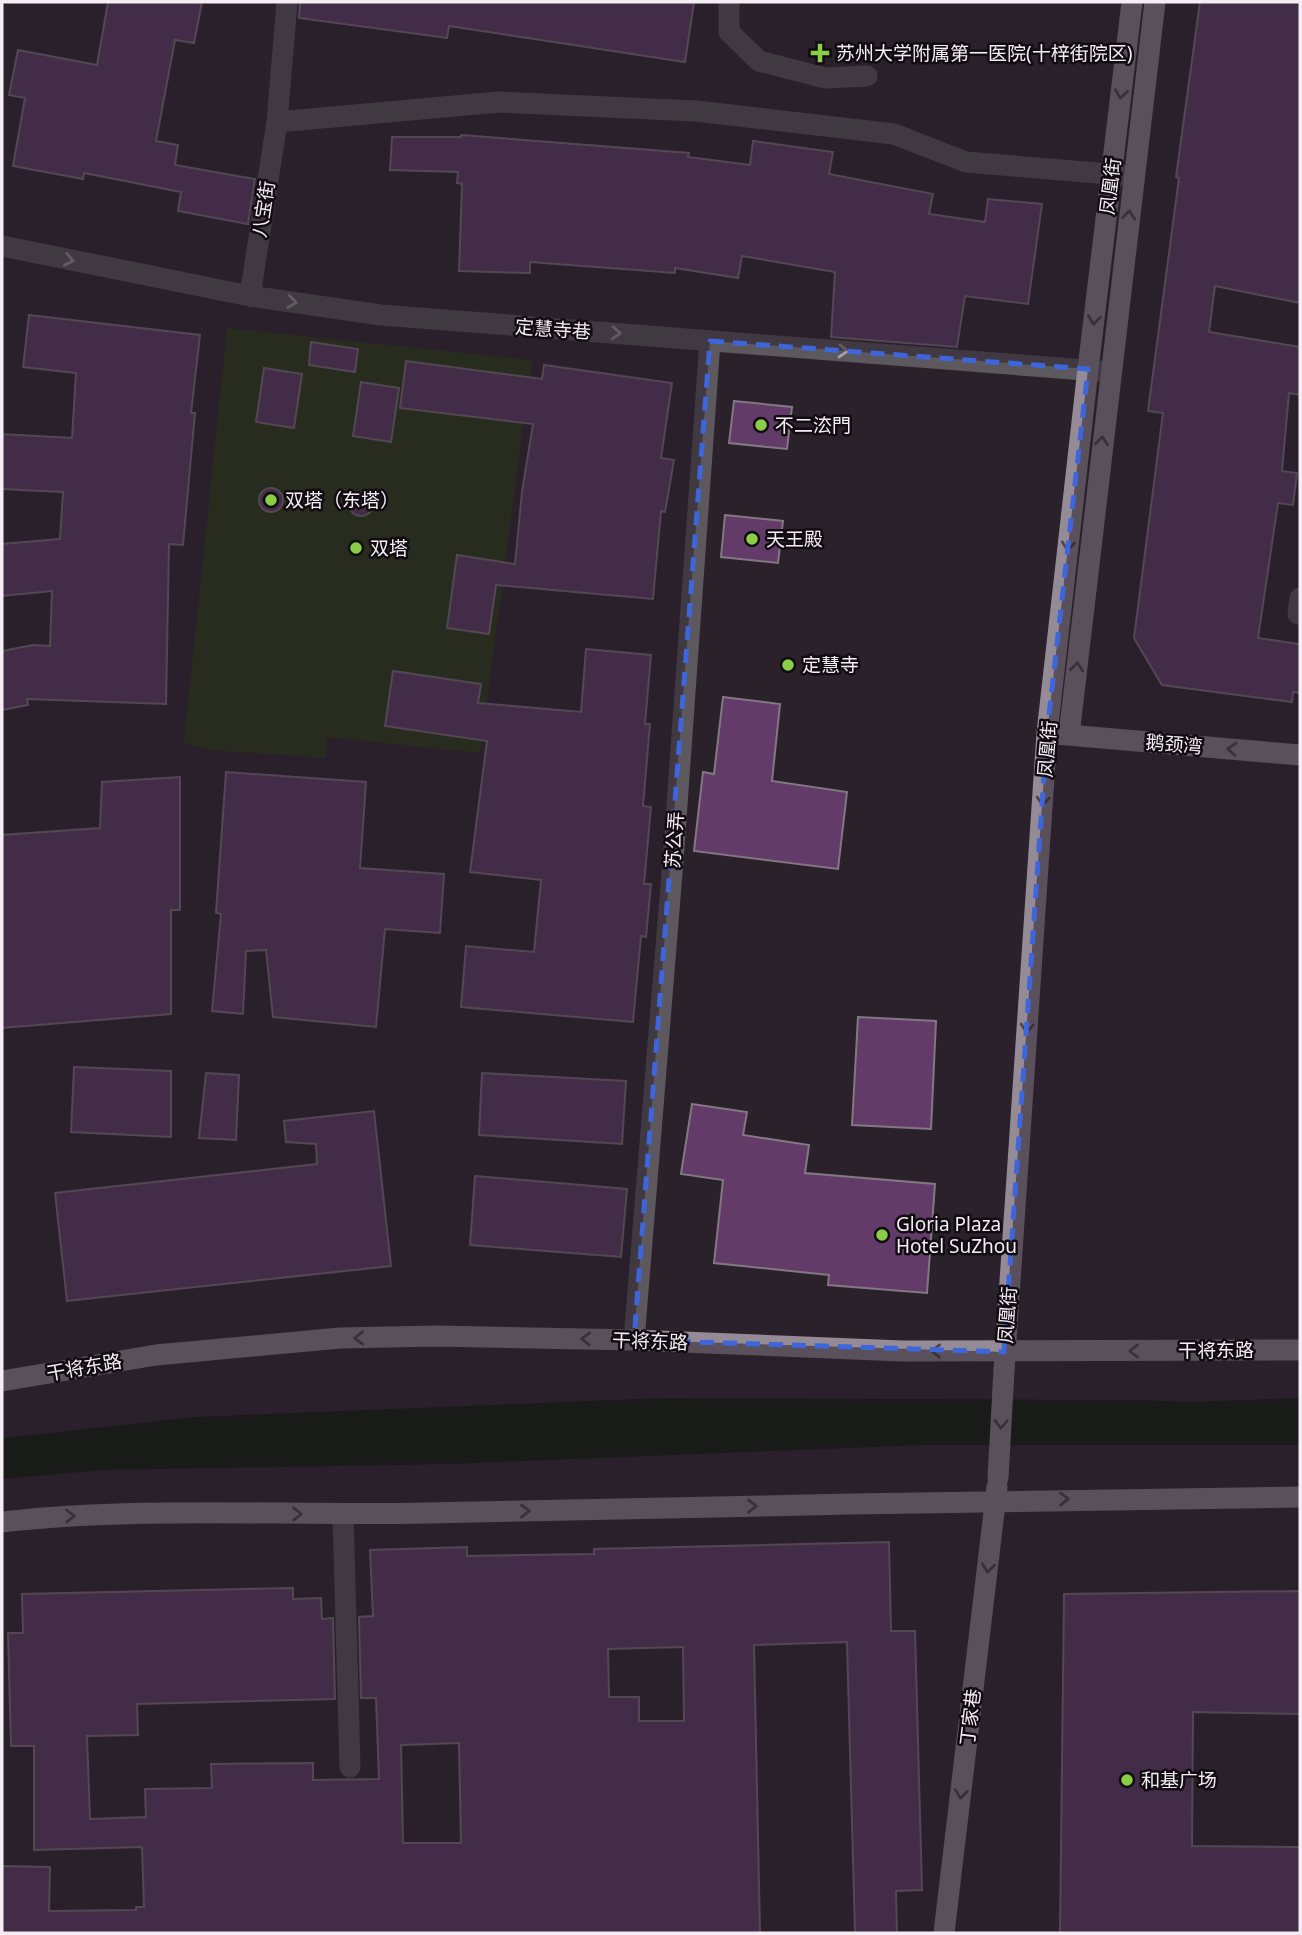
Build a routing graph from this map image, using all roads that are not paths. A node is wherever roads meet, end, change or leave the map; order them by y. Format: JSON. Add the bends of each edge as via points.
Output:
{"nodes":[{"id":1,"x":288,"y":2,"type":"edge"},
{"id":2,"x":729,"y":2,"type":"edge"},
{"id":3,"x":1132,"y":2,"type":"edge"},
{"id":4,"x":1155,"y":2,"type":"edge"},
{"id":5,"x":867,"y":76,"type":"dead end"},
{"id":6,"x":277,"y":122,"type":"junction"},
{"id":7,"x":1111,"y":173,"type":"junction"},
{"id":8,"x":1133,"y":176,"type":"junction"},
{"id":9,"x":2,"y":246,"type":"edge"},
{"id":10,"x":250,"y":296,"type":"junction"},
{"id":11,"x":710,"y":341,"type":"junction"},
{"id":12,"x":1088,"y":369,"type":"junction"},
{"id":13,"x":1110,"y":372,"type":"junction"},
{"id":14,"x":1300,"y":598,"type":"edge"},
{"id":15,"x":1300,"y":614,"type":"edge"},
{"id":16,"x":1047,"y":733,"type":"junction"},
{"id":17,"x":1069,"y":735,"type":"junction"},
{"id":18,"x":1300,"y":755,"type":"edge"},
{"id":19,"x":634,"y":1340,"type":"junction"},
{"id":20,"x":1300,"y":1350,"type":"edge"},
{"id":21,"x":1004,"y":1361,"type":"junction"},
{"id":22,"x":2,"y":1381,"type":"edge"},
{"id":23,"x":1300,"y":1497,"type":"edge"},
{"id":24,"x":996,"y":1500,"type":"junction"},
{"id":25,"x":343,"y":1514,"type":"junction"},
{"id":26,"x":2,"y":1522,"type":"edge"},
{"id":27,"x":350,"y":1767,"type":"dead end"},
{"id":28,"x":944,"y":1933,"type":"edge"}],
"edges":[{"from":1,"to":6,"type":"street","name":"八宝街"},
{"from":2,"to":5,"type":"street","via":[[729,32],[759,61],[825,78]]},
{"from":3,"to":7,"type":"main road","name":"凤凰街","one_way":true},
{"from":4,"to":8,"type":"main road","name":"凤凰街"},
{"from":6,"to":7,"type":"street","via":[[499,102],[696,111],[894,134],[966,162]]},
{"from":6,"to":10,"type":"street","name":"八宝街"},
{"from":7,"to":8,"type":"street"},
{"from":7,"to":12,"type":"main road","name":"凤凰街","one_way":true},
{"from":13,"to":8,"type":"main road","name":"凤凰街","one_way":true},
{"from":9,"to":10,"type":"street","name":"定慧寺巷","one_way":true},
{"from":10,"to":11,"type":"street","name":"定慧寺巷","one_way":true,"via":[[381,315]]},
{"from":11,"to":12,"type":"street","name":"定慧寺巷","one_way":true},
{"from":11,"to":19,"type":"street","name":"苏公弄"},
{"from":12,"to":13,"type":"street","name":"定慧寺巷"},
{"from":12,"to":16,"type":"main road","name":"凤凰街","one_way":true},
{"from":17,"to":13,"type":"main road","name":"凤凰街","one_way":true},
{"from":14,"to":15,"type":"street"},
{"from":16,"to":17,"type":"main road","name":"鹅颈湾"},
{"from":16,"to":21,"type":"main road","name":"凤凰街","one_way":true},
{"from":18,"to":17,"type":"main road","name":"鹅颈湾","one_way":true},
{"from":21,"to":19,"type":"main road","name":"干将东路","one_way":true,"via":[[902,1350]]},
{"from":19,"to":22,"type":"main road","name":"干将东路","one_way":true,"via":[[340,1338],[156,1354]]},
{"from":20,"to":21,"type":"main road","name":"干将东路","one_way":true},
{"from":21,"to":24,"type":"main road","name":"凤凰街","one_way":true,"bridge":true},
{"from":24,"to":23,"type":"main road","one_way":true},
{"from":25,"to":24,"type":"main road","one_way":true},
{"from":24,"to":28,"type":"main road","name":"丁家巷","one_way":true},
{"from":26,"to":25,"type":"main road","one_way":true,"via":[[75,1516]]},
{"from":25,"to":27,"type":"street"}]}
